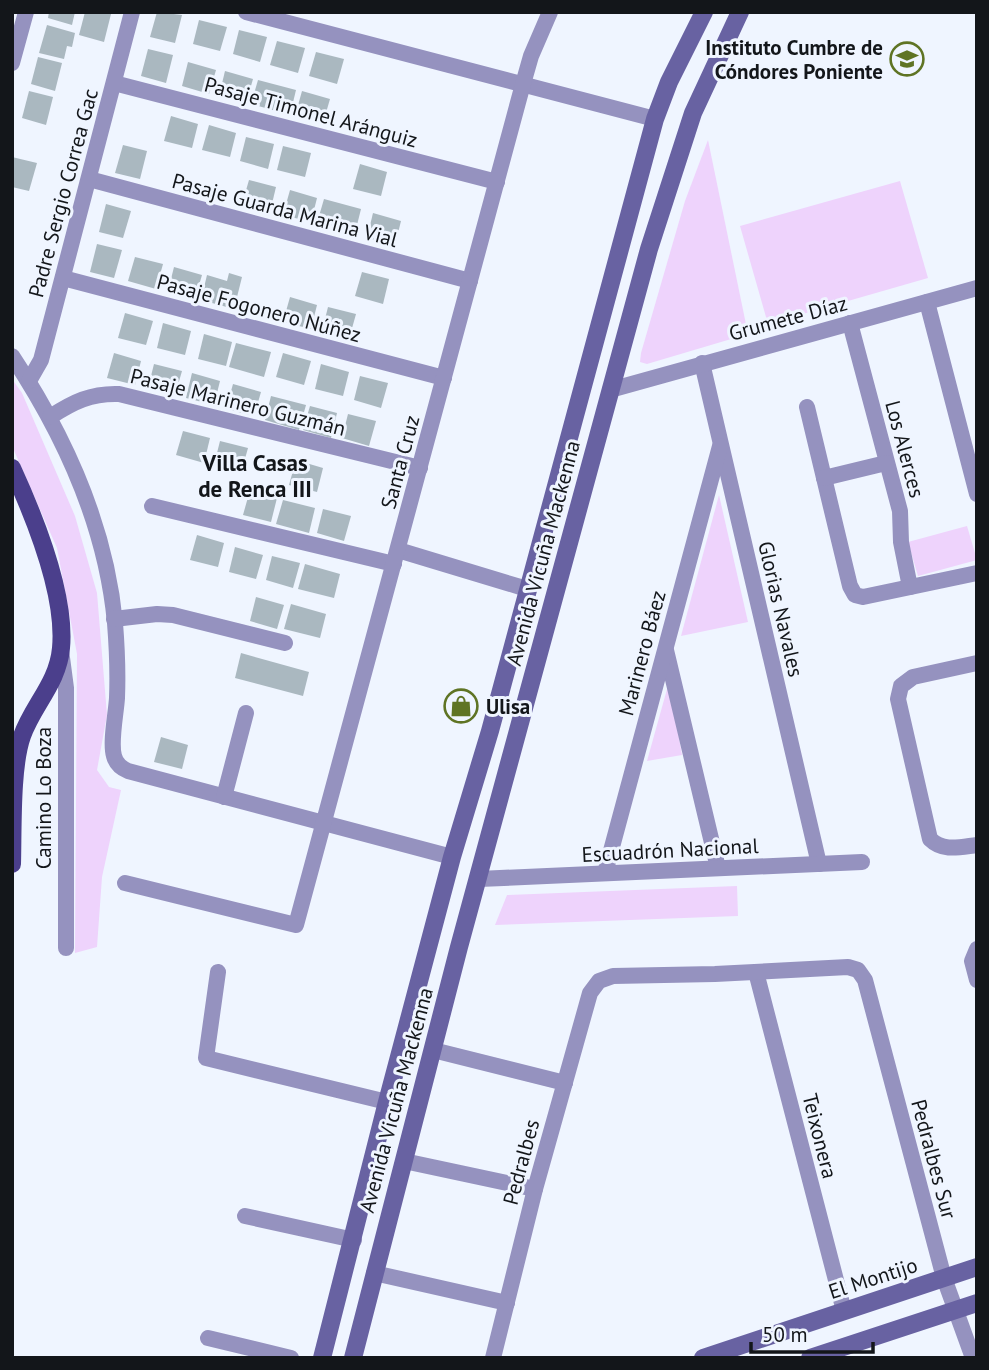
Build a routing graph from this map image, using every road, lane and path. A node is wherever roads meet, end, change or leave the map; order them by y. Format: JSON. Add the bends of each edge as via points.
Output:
{"nodes":[{"id":1,"x":26,"y":12,"type":"edge"},
{"id":2,"x":132,"y":12,"type":"edge"},
{"id":3,"x":246,"y":12,"type":"edge"},
{"id":4,"x":550,"y":12,"type":"edge"},
{"id":5,"x":704,"y":12,"type":"edge"},
{"id":6,"x":740,"y":12,"type":"edge"},
{"id":7,"x":12,"y":63,"type":"edge"},
{"id":8,"x":114,"y":83,"type":"junction"},
{"id":9,"x":523,"y":84,"type":"junction"},
{"id":10,"x":655,"y":119,"type":"junction"},
{"id":11,"x":89,"y":179,"type":"junction"},
{"id":12,"x":497,"y":182,"type":"junction"},
{"id":13,"x":62,"y":278,"type":"junction"},
{"id":14,"x":470,"y":281,"type":"junction"},
{"id":15,"x":977,"y":289,"type":"edge"},
{"id":16,"x":929,"y":309,"type":"junction"},
{"id":17,"x":850,"y":323,"type":"junction"},
{"id":18,"x":12,"y":356,"type":"edge"},
{"id":19,"x":702,"y":363,"type":"junction"},
{"id":20,"x":444,"y":378,"type":"junction"},
{"id":21,"x":29,"y":382,"type":"junction"},
{"id":22,"x":610,"y":390,"type":"junction"},
{"id":23,"x":807,"y":407,"type":"dead end"},
{"id":24,"x":50,"y":417,"type":"junction"},
{"id":25,"x":720,"y":443,"type":"junction"},
{"id":26,"x":971,"y":444,"type":"edge"},
{"id":27,"x":886,"y":463,"type":"junction"},
{"id":28,"x":12,"y":468,"type":"edge"},
{"id":29,"x":420,"y":468,"type":"junction"},
{"id":30,"x":824,"y":478,"type":"junction"},
{"id":31,"x":977,"y":494,"type":"edge"},
{"id":32,"x":152,"y":506,"type":"dead end"},
{"id":33,"x":396,"y":557,"type":"junction"},
{"id":34,"x":977,"y":573,"type":"edge"},
{"id":35,"x":910,"y":587,"type":"junction"},
{"id":36,"x":527,"y":589,"type":"junction"},
{"id":37,"x":114,"y":618,"type":"junction"},
{"id":38,"x":285,"y":643,"type":"dead end"},
{"id":39,"x":61,"y":648,"type":"junction"},
{"id":40,"x":666,"y":648,"type":"junction"},
{"id":41,"x":977,"y":663,"type":"edge"},
{"id":42,"x":246,"y":713,"type":"dead end"},
{"id":43,"x":489,"y":731,"type":"junction"},
{"id":44,"x":516,"y":739,"type":"junction"},
{"id":45,"x":224,"y":797,"type":"junction"},
{"id":46,"x":324,"y":823,"type":"junction"},
{"id":47,"x":977,"y":845,"type":"edge"},
{"id":48,"x":452,"y":857,"type":"junction"},
{"id":49,"x":862,"y":862,"type":"dead end"},
{"id":50,"x":12,"y":864,"type":"edge"},
{"id":51,"x":819,"y":864,"type":"junction"},
{"id":52,"x":718,"y":869,"type":"junction"},
{"id":53,"x":605,"y":873,"type":"junction"},
{"id":54,"x":479,"y":879,"type":"junction"},
{"id":55,"x":125,"y":883,"type":"dead end"},
{"id":56,"x":430,"y":940,"type":"junction"},
{"id":57,"x":459,"y":947,"type":"junction"},
{"id":58,"x":66,"y":948,"type":"dead end"},
{"id":59,"x":974,"y":955,"type":"edge"},
{"id":60,"x":218,"y":972,"type":"dead end"},
{"id":61,"x":756,"y":972,"type":"junction"},
{"id":62,"x":977,"y":980,"type":"edge"},
{"id":63,"x":433,"y":1050,"type":"junction"},
{"id":64,"x":565,"y":1083,"type":"junction"},
{"id":65,"x":387,"y":1102,"type":"junction"},
{"id":66,"x":417,"y":1109,"type":"junction"},
{"id":67,"x":404,"y":1161,"type":"junction"},
{"id":68,"x":535,"y":1189,"type":"junction"},
{"id":69,"x":245,"y":1216,"type":"dead end"},
{"id":70,"x":354,"y":1240,"type":"junction"},
{"id":71,"x":977,"y":1267,"type":"edge"},
{"id":72,"x":374,"y":1273,"type":"junction"},
{"id":73,"x":944,"y":1278,"type":"junction"},
{"id":74,"x":507,"y":1303,"type":"junction"},
{"id":75,"x":977,"y":1303,"type":"edge"},
{"id":76,"x":956,"y":1310,"type":"junction"},
{"id":77,"x":844,"y":1311,"type":"junction"},
{"id":78,"x":208,"y":1338,"type":"dead end"},
{"id":79,"x":291,"y":1358,"type":"edge"},
{"id":80,"x":323,"y":1358,"type":"edge"},
{"id":81,"x":353,"y":1358,"type":"edge"},
{"id":82,"x":493,"y":1358,"type":"edge"},
{"id":83,"x":703,"y":1358,"type":"edge"},
{"id":84,"x":810,"y":1358,"type":"edge"},
{"id":85,"x":973,"y":1358,"type":"edge"}],
"edges":[{"from":1,"to":7,"type":"street"},
{"from":2,"to":8,"type":"street","name":"Padre Sergio Correa Gac"},
{"from":3,"to":9,"type":"street"},
{"from":4,"to":9,"type":"street","name":"Santa Cruz"},
{"from":5,"to":10,"type":"street","name":"Avenida Vicuña Mackenna"},
{"from":6,"to":22,"type":"street","name":"Avenida Vicuña Mackenna","via":[[693,113]]},
{"from":8,"to":11,"type":"street","name":"Padre Sergio Correa Gac"},
{"from":8,"to":12,"type":"street","name":"Pasaje Timonel Aránguiz"},
{"from":9,"to":10,"type":"street"},
{"from":9,"to":12,"type":"street","name":"Santa Cruz"},
{"from":10,"to":36,"type":"street","name":"Avenida Vicuña Mackenna"},
{"from":11,"to":13,"type":"street","name":"Padre Sergio Correa Gac"},
{"from":11,"to":14,"type":"street","name":"Pasaje Guarda Marina Vial"},
{"from":12,"to":14,"type":"street","name":"Santa Cruz"},
{"from":13,"to":20,"type":"street","name":"Pasaje Fogonero Núñez"},
{"from":13,"to":21,"type":"street","name":"Padre Sergio Correa Gac","via":[[41,360]]},
{"from":14,"to":20,"type":"street","name":"Santa Cruz"},
{"from":15,"to":16,"type":"street","name":"Grumete Díaz"},
{"from":16,"to":17,"type":"street","name":"Grumete Díaz"},
{"from":16,"to":26,"type":"street"},
{"from":17,"to":19,"type":"street","name":"Grumete Díaz"},
{"from":17,"to":27,"type":"street","name":"Los Alerces"},
{"from":18,"to":21,"type":"street"},
{"from":19,"to":22,"type":"street","name":"Grumete Díaz"},
{"from":19,"to":25,"type":"street","name":"Glorias Navales"},
{"from":20,"to":29,"type":"street","name":"Santa Cruz"},
{"from":21,"to":24,"type":"street"},
{"from":22,"to":44,"type":"street","name":"Avenida Vicuña Mackenna"},
{"from":23,"to":30,"type":"street"},
{"from":24,"to":29,"type":"street","name":"Pasaje Marinero Guzmán","via":[[76,400],[119,394]]},
{"from":24,"to":37,"type":"street","via":[[93,518]]},
{"from":25,"to":40,"type":"street","name":"Marinero Báez"},
{"from":25,"to":51,"type":"street","name":"Glorias Navales"},
{"from":26,"to":31,"type":"street"},
{"from":27,"to":30,"type":"street"},
{"from":27,"to":35,"type":"street","name":"Los Alerces","via":[[900,511]]},
{"from":28,"to":39,"type":"main road","name":"Camino Lo Boza","via":[[30,508],[55,589]]},
{"from":29,"to":33,"type":"street","name":"Santa Cruz"},
{"from":30,"to":35,"type":"street","via":[[852,591],[863,597]]},
{"from":32,"to":33,"type":"street"},
{"from":33,"to":36,"type":"street"},
{"from":33,"to":46,"type":"street","name":"Santa Cruz"},
{"from":34,"to":35,"type":"street"},
{"from":36,"to":43,"type":"street","name":"Avenida Vicuña Mackenna"},
{"from":37,"to":38,"type":"street","via":[[173,615]]},
{"from":37,"to":45,"type":"street","via":[[117,694],[113,753],[118,764],[128,772]]},
{"from":39,"to":50,"type":"main road","name":"Camino Lo Boza","via":[[54,677],[18,750]]},
{"from":39,"to":58,"type":"street","name":"Camino Lo Boza","via":[[66,688]]},
{"from":40,"to":52,"type":"street"},
{"from":40,"to":53,"type":"street","name":"Marinero Báez"},
{"from":41,"to":47,"type":"street","via":[[913,677],[901,686],[898,699],[927,833],[935,844],[946,848]]},
{"from":42,"to":45,"type":"street"},
{"from":43,"to":44,"type":"street"},
{"from":43,"to":48,"type":"street","name":"Avenida Vicuña Mackenna"},
{"from":44,"to":54,"type":"street","name":"Avenida Vicuña Mackenna"},
{"from":45,"to":46,"type":"street"},
{"from":46,"to":48,"type":"street"},
{"from":46,"to":55,"type":"street","name":"Santa Cruz","via":[[296,925]]},
{"from":48,"to":56,"type":"street","name":"Avenida Vicuña Mackenna"},
{"from":49,"to":51,"type":"street","name":"Escuadrón Nacional"},
{"from":51,"to":52,"type":"street","name":"Escuadrón Nacional"},
{"from":52,"to":53,"type":"street","name":"Escuadrón Nacional"},
{"from":53,"to":54,"type":"street","name":"Escuadrón Nacional"},
{"from":54,"to":57,"type":"street","name":"Avenida Vicuña Mackenna"},
{"from":56,"to":57,"type":"street"},
{"from":56,"to":65,"type":"street","name":"Avenida Vicuña Mackenna"},
{"from":57,"to":63,"type":"street","name":"Avenida Vicuña Mackenna"},
{"from":59,"to":62,"type":"street"},
{"from":60,"to":65,"type":"street","via":[[206,1058]]},
{"from":61,"to":64,"type":"street","name":"Pedralbes","via":[[613,976],[599,981],[590,993]]},
{"from":61,"to":73,"type":"street","name":"Pedralbes Sur","via":[[848,967],[858,970],[865,980]]},
{"from":61,"to":77,"type":"street","name":"Teixonera"},
{"from":63,"to":64,"type":"street"},
{"from":63,"to":66,"type":"street","name":"Avenida Vicuña Mackenna"},
{"from":64,"to":68,"type":"street","name":"Pedralbes"},
{"from":65,"to":66,"type":"street"},
{"from":65,"to":70,"type":"street","name":"Avenida Vicuña Mackenna"},
{"from":66,"to":67,"type":"street","name":"Avenida Vicuña Mackenna"},
{"from":67,"to":68,"type":"street"},
{"from":67,"to":72,"type":"street","name":"Avenida Vicuña Mackenna"},
{"from":68,"to":74,"type":"street","name":"Pedralbes"},
{"from":69,"to":70,"type":"street"},
{"from":70,"to":80,"type":"street","name":"Avenida Vicuña Mackenna"},
{"from":71,"to":73,"type":"street","name":"El Montijo"},
{"from":72,"to":74,"type":"street"},
{"from":72,"to":81,"type":"street","name":"Avenida Vicuña Mackenna"},
{"from":73,"to":76,"type":"street","name":"Pedralbes Sur"},
{"from":73,"to":77,"type":"street","name":"El Montijo"},
{"from":74,"to":82,"type":"street","name":"Pedralbes"},
{"from":75,"to":76,"type":"street"},
{"from":76,"to":84,"type":"street"},
{"from":76,"to":85,"type":"street","name":"Pedralbes Sur"},
{"from":77,"to":83,"type":"street","name":"El Montijo"},
{"from":78,"to":79,"type":"street"}]}
